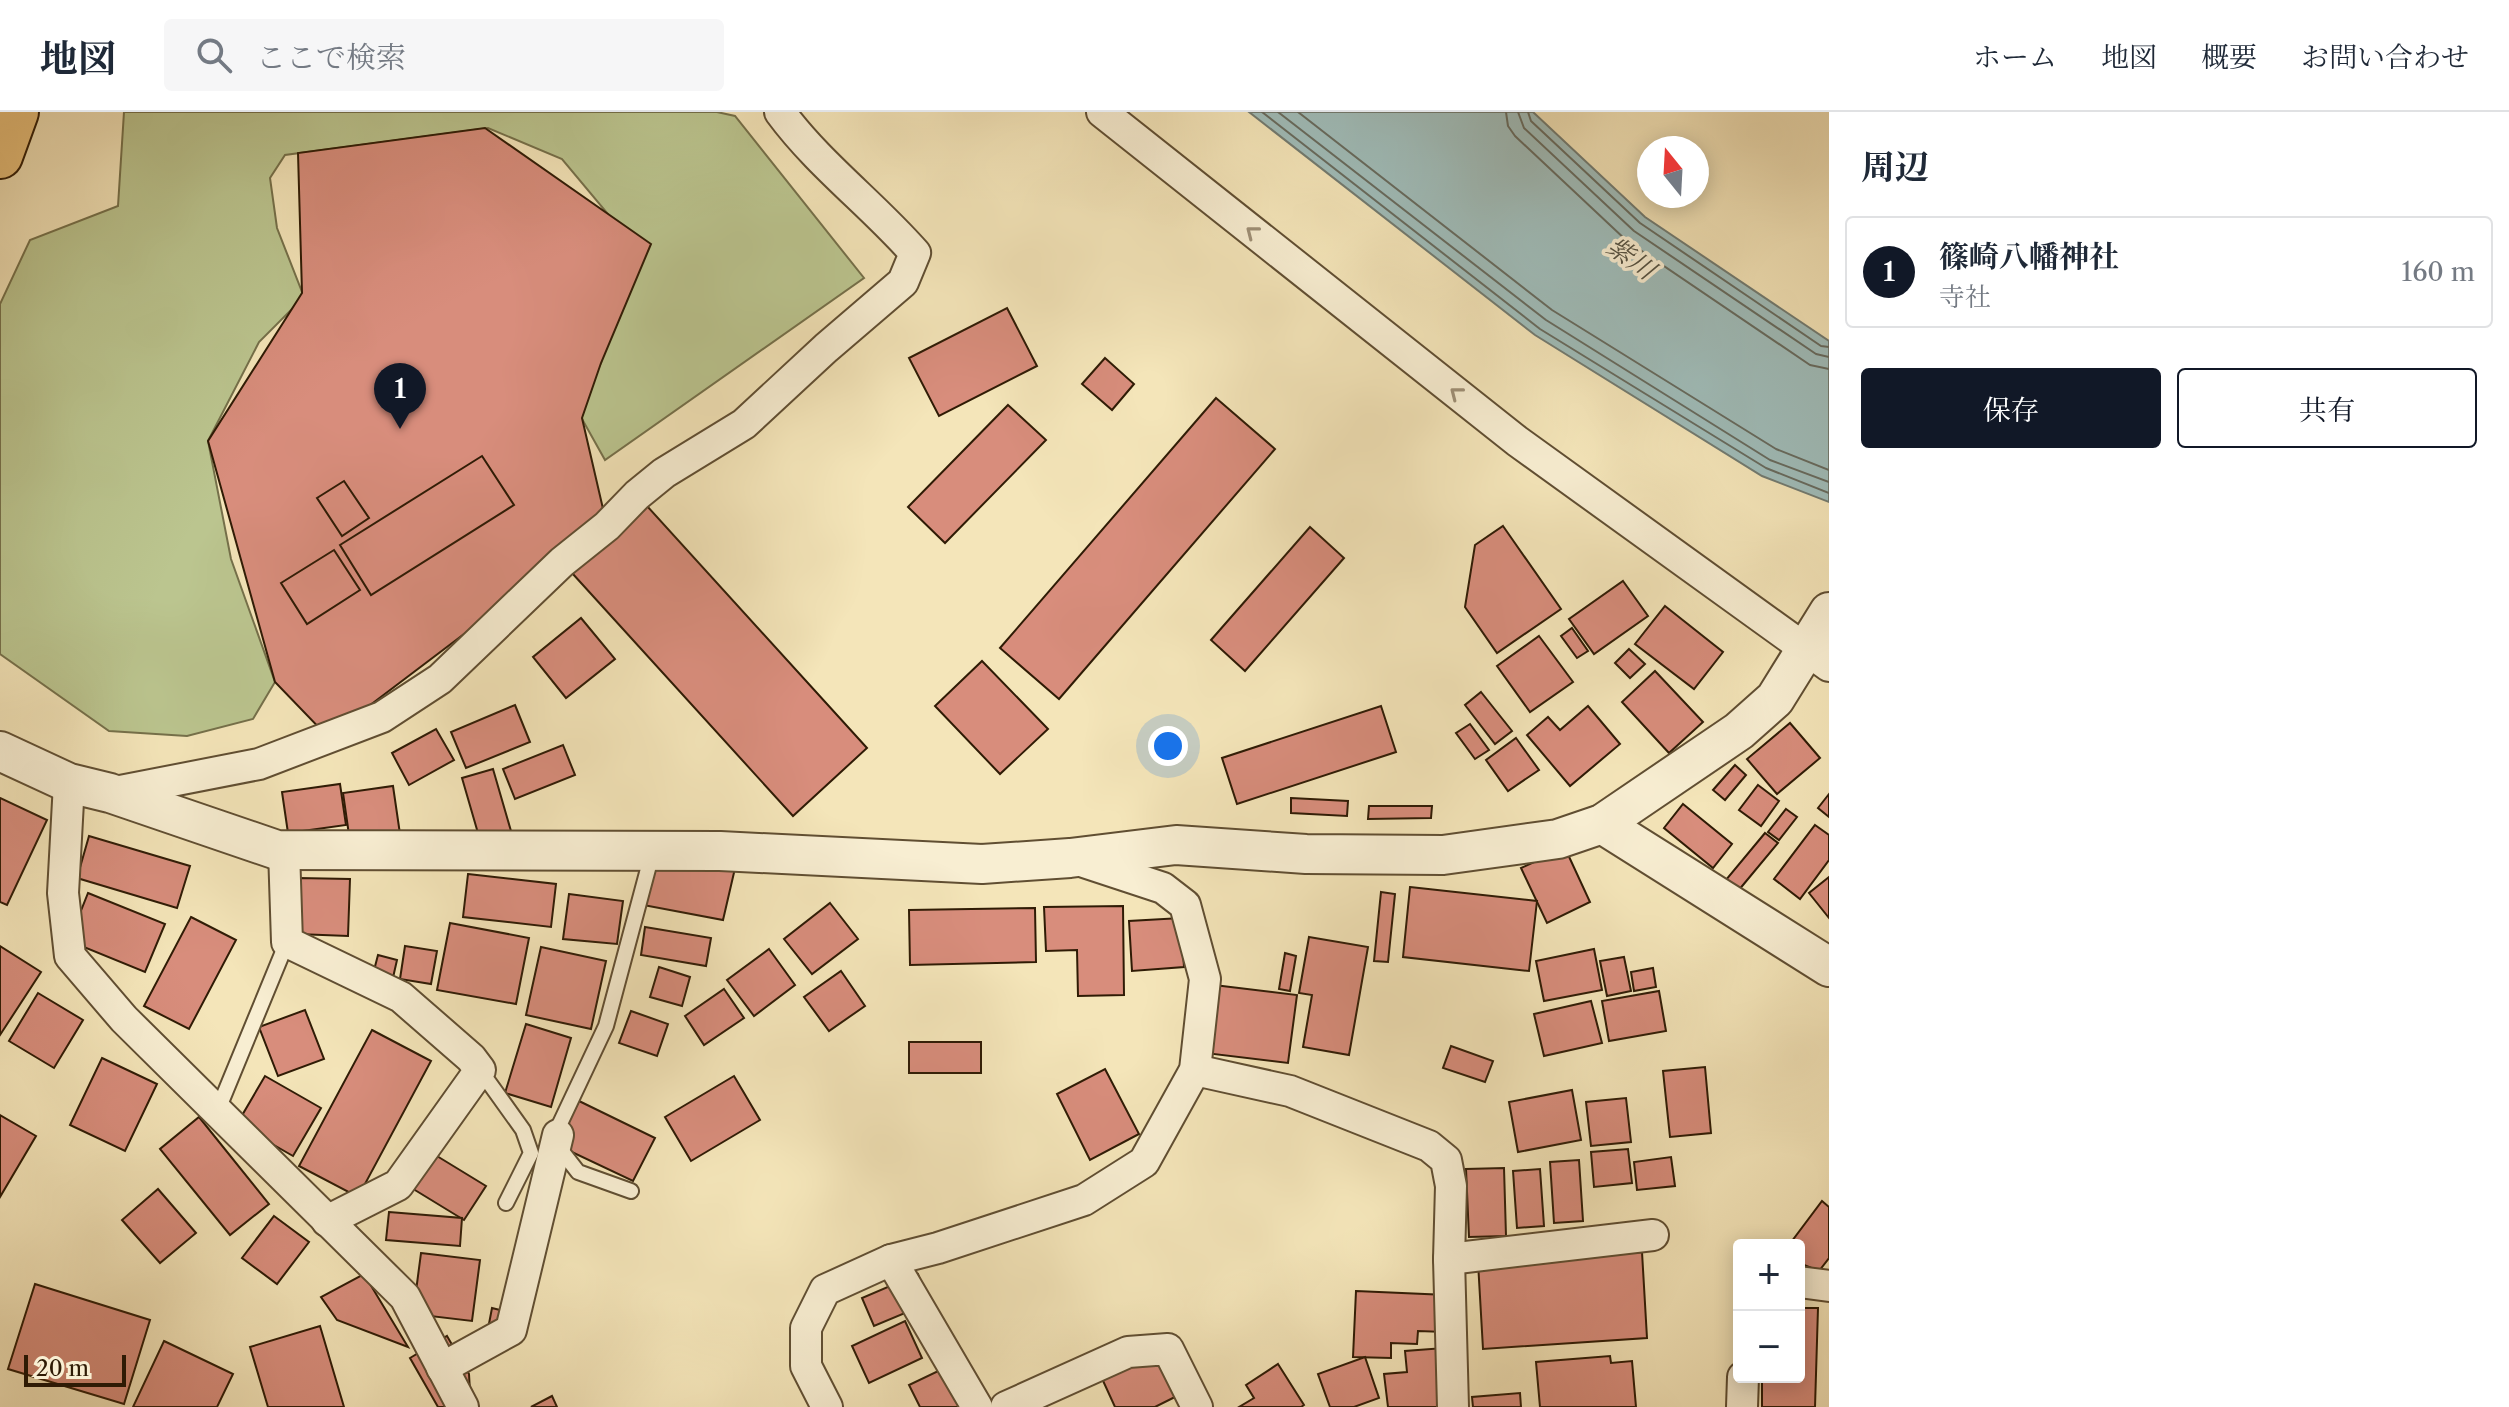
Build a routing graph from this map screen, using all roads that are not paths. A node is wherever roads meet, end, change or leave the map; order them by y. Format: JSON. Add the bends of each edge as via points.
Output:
{"nodes":[{"id":1,"x":16,"y":112,"type":"edge"},
{"id":2,"x":780,"y":112,"type":"edge"},
{"id":3,"x":1102,"y":112,"type":"edge"},
{"id":4,"x":0,"y":156,"type":"edge"},
{"id":5,"x":1820,"y":640,"type":"edge"},
{"id":6,"x":0,"y":751,"type":"edge"},
{"id":7,"x":69,"y":783,"type":"junction"},
{"id":8,"x":110,"y":793,"type":"junction"},
{"id":9,"x":1602,"y":824,"type":"junction"},
{"id":10,"x":284,"y":850,"type":"junction"},
{"id":11,"x":653,"y":850,"type":"junction"},
{"id":12,"x":1070,"y":858,"type":"junction"},
{"id":13,"x":287,"y":942,"type":"junction"},
{"id":14,"x":1829,"y":967,"type":"edge"},
{"id":15,"x":480,"y":1070,"type":"junction"},
{"id":16,"x":1195,"y":1070,"type":"junction"},
{"id":17,"x":217,"y":1113,"type":"junction"},
{"id":18,"x":558,"y":1135,"type":"junction"},
{"id":19,"x":631,"y":1191,"type":"dead end"},
{"id":20,"x":506,"y":1203,"type":"dead end"},
{"id":21,"x":327,"y":1221,"type":"junction"},
{"id":22,"x":1653,"y":1235,"type":"dead end"},
{"id":23,"x":1449,"y":1259,"type":"junction"},
{"id":24,"x":891,"y":1260,"type":"junction"},
{"id":25,"x":1805,"y":1283,"type":"edge"},
{"id":26,"x":1829,"y":1286,"type":"edge"},
{"id":27,"x":442,"y":1368,"type":"junction"},
{"id":28,"x":1743,"y":1383,"type":"edge"},
{"id":29,"x":463,"y":1407,"type":"edge"},
{"id":30,"x":827,"y":1407,"type":"edge"},
{"id":31,"x":977,"y":1407,"type":"edge"},
{"id":32,"x":1006,"y":1407,"type":"edge"},
{"id":33,"x":1197,"y":1407,"type":"edge"},
{"id":34,"x":1453,"y":1407,"type":"edge"},
{"id":35,"x":1742,"y":1407,"type":"edge"}],
"edges":[{"from":1,"to":4,"type":"highway"},
{"from":2,"to":8,"type":"street","via":[[801,141],[915,253],[903,282],[744,424],[637,495],[440,679],[382,717],[259,764]]},
{"from":5,"to":3,"type":"street","one_way":true,"via":[[1517,441]]},
{"from":5,"to":9,"type":"street","via":[[1775,699],[1739,731]]},
{"from":6,"to":7,"type":"street"},
{"from":7,"to":8,"type":"street"},
{"from":7,"to":17,"type":"street","via":[[63,893],[70,956]]},
{"from":8,"to":10,"type":"street"},
{"from":9,"to":12,"type":"street","via":[[1558,839],[1443,855],[1306,854],[1176,845]]},
{"from":9,"to":14,"type":"street"},
{"from":10,"to":11,"type":"street"},
{"from":10,"to":13,"type":"street"},
{"from":11,"to":12,"type":"street","via":[[982,864]]},
{"from":11,"to":18,"type":"lane","via":[[606,1026]]},
{"from":12,"to":16,"type":"street","via":[[1163,888],[1185,905],[1205,979]]},
{"from":13,"to":15,"type":"street","via":[[401,997]]},
{"from":13,"to":17,"type":"lane"},
{"from":15,"to":20,"type":"lane","via":[[523,1130],[531,1153]]},
{"from":15,"to":21,"type":"street","via":[[398,1185]]},
{"from":16,"to":23,"type":"street","via":[[1290,1091],[1429,1146],[1446,1160],[1451,1186]]},
{"from":16,"to":24,"type":"street","via":[[1144,1162],[1084,1200]]},
{"from":17,"to":21,"type":"street"},
{"from":18,"to":19,"type":"lane","via":[[557,1145],[578,1172]]},
{"from":18,"to":27,"type":"street","via":[[511,1330]]},
{"from":21,"to":27,"type":"street","via":[[405,1297]]},
{"from":22,"to":23,"type":"street"},
{"from":23,"to":34,"type":"street"},
{"from":24,"to":30,"type":"street","via":[[825,1290],[806,1328],[806,1366]]},
{"from":24,"to":31,"type":"street"},
{"from":25,"to":26,"type":"street"},
{"from":27,"to":29,"type":"street"},
{"from":28,"to":35,"type":"street"},
{"from":32,"to":33,"type":"street","via":[[1128,1352],[1168,1349]]}]}
